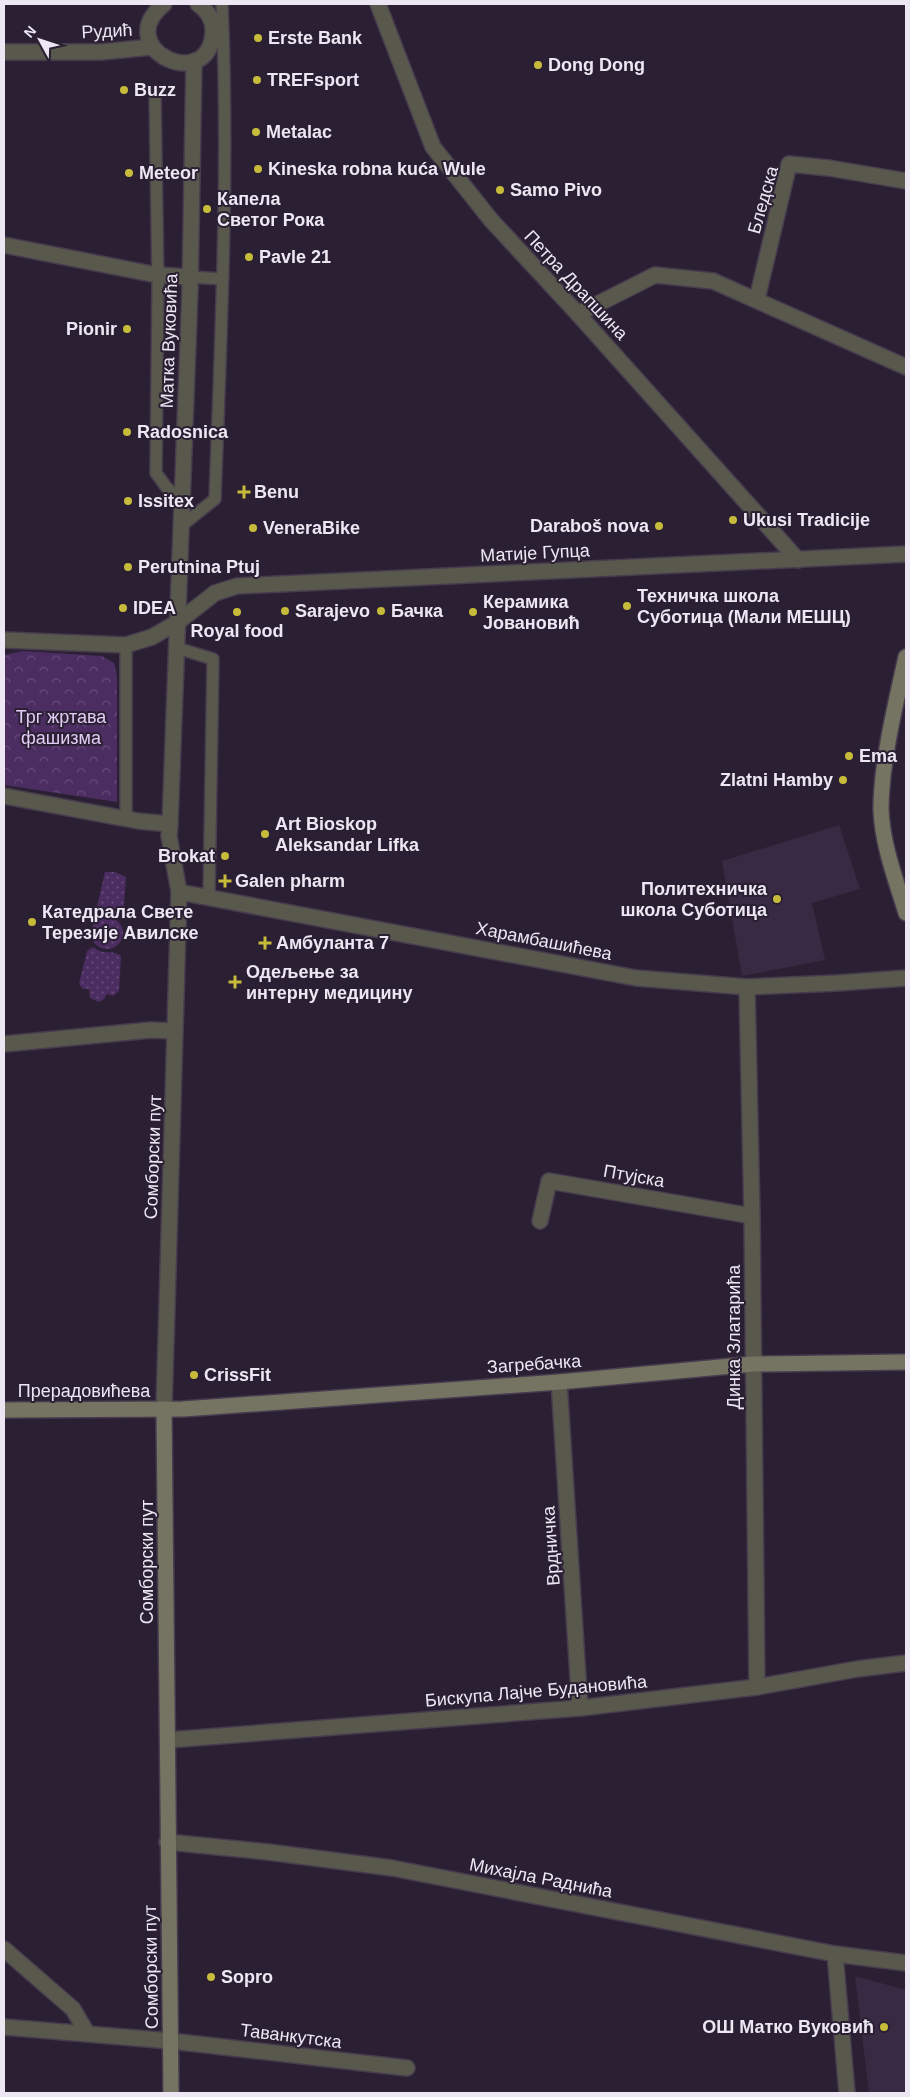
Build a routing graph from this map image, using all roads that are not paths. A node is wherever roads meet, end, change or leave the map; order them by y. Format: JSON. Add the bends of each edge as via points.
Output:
{"nodes":[{"id":1,"x":164,"y":4,"type":"edge"},
{"id":2,"x":199,"y":4,"type":"edge"},
{"id":3,"x":222,"y":4,"type":"edge"},
{"id":4,"x":378,"y":4,"type":"edge"},
{"id":5,"x":152,"y":47,"type":"junction"},
{"id":6,"x":4,"y":52,"type":"edge"},
{"id":7,"x":194,"y":61,"type":"junction"},
{"id":8,"x":155,"y":94,"type":"dead end"},
{"id":9,"x":906,"y":181,"type":"edge"},
{"id":10,"x":4,"y":245,"type":"edge"},
{"id":11,"x":157,"y":275,"type":"junction"},
{"id":12,"x":190,"y":277,"type":"junction"},
{"id":13,"x":223,"y":279,"type":"junction"},
{"id":14,"x":757,"y":299,"type":"junction"},
{"id":15,"x":578,"y":314,"type":"junction"},
{"id":16,"x":906,"y":367,"type":"edge"},
{"id":17,"x":183,"y":502,"type":"junction"},
{"id":18,"x":180,"y":527,"type":"junction"},
{"id":19,"x":906,"y":554,"type":"edge"},
{"id":20,"x":798,"y":560,"type":"junction"},
{"id":21,"x":178,"y":622,"type":"junction"},
{"id":22,"x":4,"y":640,"type":"edge"},
{"id":23,"x":126,"y":645,"type":"junction"},
{"id":24,"x":177,"y":648,"type":"junction"},
{"id":25,"x":906,"y":657,"type":"edge"},
{"id":26,"x":4,"y":796,"type":"edge"},
{"id":27,"x":126,"y":818,"type":"junction"},
{"id":28,"x":170,"y":824,"type":"junction"},
{"id":29,"x":179,"y":892,"type":"junction"},
{"id":30,"x":209,"y":898,"type":"junction"},
{"id":31,"x":906,"y":913,"type":"edge"},
{"id":32,"x":906,"y":978,"type":"edge"},
{"id":33,"x":747,"y":987,"type":"junction"},
{"id":34,"x":175,"y":1031,"type":"junction"},
{"id":35,"x":4,"y":1044,"type":"edge"},
{"id":36,"x":752,"y":1216,"type":"junction"},
{"id":37,"x":540,"y":1221,"type":"dead end"},
{"id":38,"x":906,"y":1362,"type":"edge"},
{"id":39,"x":753,"y":1364,"type":"junction"},
{"id":40,"x":559,"y":1382,"type":"junction"},
{"id":41,"x":164,"y":1409,"type":"junction"},
{"id":42,"x":4,"y":1410,"type":"edge"},
{"id":43,"x":906,"y":1663,"type":"edge"},
{"id":44,"x":756,"y":1687,"type":"junction"},
{"id":45,"x":580,"y":1708,"type":"junction"},
{"id":46,"x":168,"y":1740,"type":"junction"},
{"id":47,"x":167,"y":1842,"type":"junction"},
{"id":48,"x":4,"y":1949,"type":"edge"},
{"id":49,"x":835,"y":1954,"type":"junction"},
{"id":50,"x":906,"y":1963,"type":"edge"},
{"id":51,"x":4,"y":2027,"type":"edge"},
{"id":52,"x":87,"y":2033,"type":"junction"},
{"id":53,"x":171,"y":2040,"type":"junction"},
{"id":54,"x":407,"y":2068,"type":"dead end"},
{"id":55,"x":171,"y":2093,"type":"edge"},
{"id":56,"x":847,"y":2093,"type":"edge"}],
"edges":[{"from":1,"to":5,"type":"street","via":[[151,18],[149,37]]},
{"from":2,"to":7,"type":"street","via":[[211,20],[212,39],[202,56]]},
{"from":3,"to":13,"type":"lane","via":[[225,73]]},
{"from":4,"to":15,"type":"street","name":"Петра Драпшина","via":[[433,147],[491,220]]},
{"from":5,"to":6,"type":"street","name":"Рудић","via":[[101,52]]},
{"from":5,"to":7,"type":"street","via":[[166,60],[184,64]]},
{"from":7,"to":12,"type":"street","name":"Матка Вуковића"},
{"from":8,"to":11,"type":"lane"},
{"from":9,"to":14,"type":"street","name":"Бледска","via":[[789,164]]},
{"from":10,"to":11,"type":"street"},
{"from":11,"to":12,"type":"street"},
{"from":11,"to":17,"type":"lane","via":[[156,473]]},
{"from":12,"to":13,"type":"lane"},
{"from":12,"to":17,"type":"street","name":"Матка Вуковића"},
{"from":13,"to":18,"type":"lane","via":[[215,499]]},
{"from":14,"to":15,"type":"street","via":[[713,281],[655,275]]},
{"from":14,"to":16,"type":"street"},
{"from":15,"to":20,"type":"street","name":"Петра Драпшина"},
{"from":17,"to":18,"type":"street","name":"Матка Вуковића"},
{"from":18,"to":21,"type":"street","name":"Матка Вуковића"},
{"from":19,"to":20,"type":"street","name":"Матије Гупца"},
{"from":20,"to":21,"type":"street","name":"Матије Гупца","via":[[237,586],[216,593]]},
{"from":21,"to":23,"type":"street"},
{"from":21,"to":24,"type":"street"},
{"from":22,"to":23,"type":"street"},
{"from":23,"to":27,"type":"lane"},
{"from":24,"to":28,"type":"street"},
{"from":24,"to":30,"type":"lane","via":[[213,659]]},
{"from":25,"to":31,"type":"main road","via":[[886,756],[881,809],[886,848]]},
{"from":26,"to":27,"type":"street"},
{"from":27,"to":28,"type":"street"},
{"from":28,"to":29,"type":"street"},
{"from":29,"to":30,"type":"street","name":"Харамбашићева"},
{"from":29,"to":34,"type":"street"},
{"from":30,"to":33,"type":"street","name":"Харамбашићева","via":[[636,978]]},
{"from":32,"to":33,"type":"street","name":"Харамбашићева"},
{"from":33,"to":36,"type":"street","name":"Динка Златарића"},
{"from":34,"to":35,"type":"street","via":[[151,1030]]},
{"from":34,"to":41,"type":"street","name":"Сомборски пут"},
{"from":36,"to":37,"type":"street","name":"Птујска","via":[[549,1181]]},
{"from":36,"to":39,"type":"street","name":"Динка Златарића"},
{"from":38,"to":39,"type":"main road","name":"Загребачка"},
{"from":39,"to":40,"type":"main road","name":"Загребачка"},
{"from":39,"to":44,"type":"street","name":"Динка Златарића"},
{"from":40,"to":41,"type":"main road","name":"Загребачка"},
{"from":40,"to":45,"type":"street","name":"Врдничка"},
{"from":41,"to":42,"type":"main road","name":"Прерадовићева"},
{"from":41,"to":46,"type":"main road","name":"Сомборски пут"},
{"from":43,"to":44,"type":"street","name":"Бискупа Лајче Будановића"},
{"from":44,"to":45,"type":"street","name":"Бискупа Лајче Будановића"},
{"from":45,"to":46,"type":"street","name":"Бискупа Лајче Будановића"},
{"from":46,"to":47,"type":"main road","name":"Сомборски пут"},
{"from":47,"to":49,"type":"street","name":"Михајла Раднића","via":[[392,1868]]},
{"from":47,"to":53,"type":"main road","name":"Сомборски пут"},
{"from":48,"to":52,"type":"street","via":[[73,2009]]},
{"from":49,"to":50,"type":"street","name":"Михајла Раднића"},
{"from":49,"to":56,"type":"street"},
{"from":51,"to":52,"type":"street","name":"Таванкутска"},
{"from":52,"to":53,"type":"street","name":"Таванкутска"},
{"from":53,"to":54,"type":"street","name":"Таванкутска"},
{"from":53,"to":55,"type":"main road","name":"Сомборски пут"}]}
